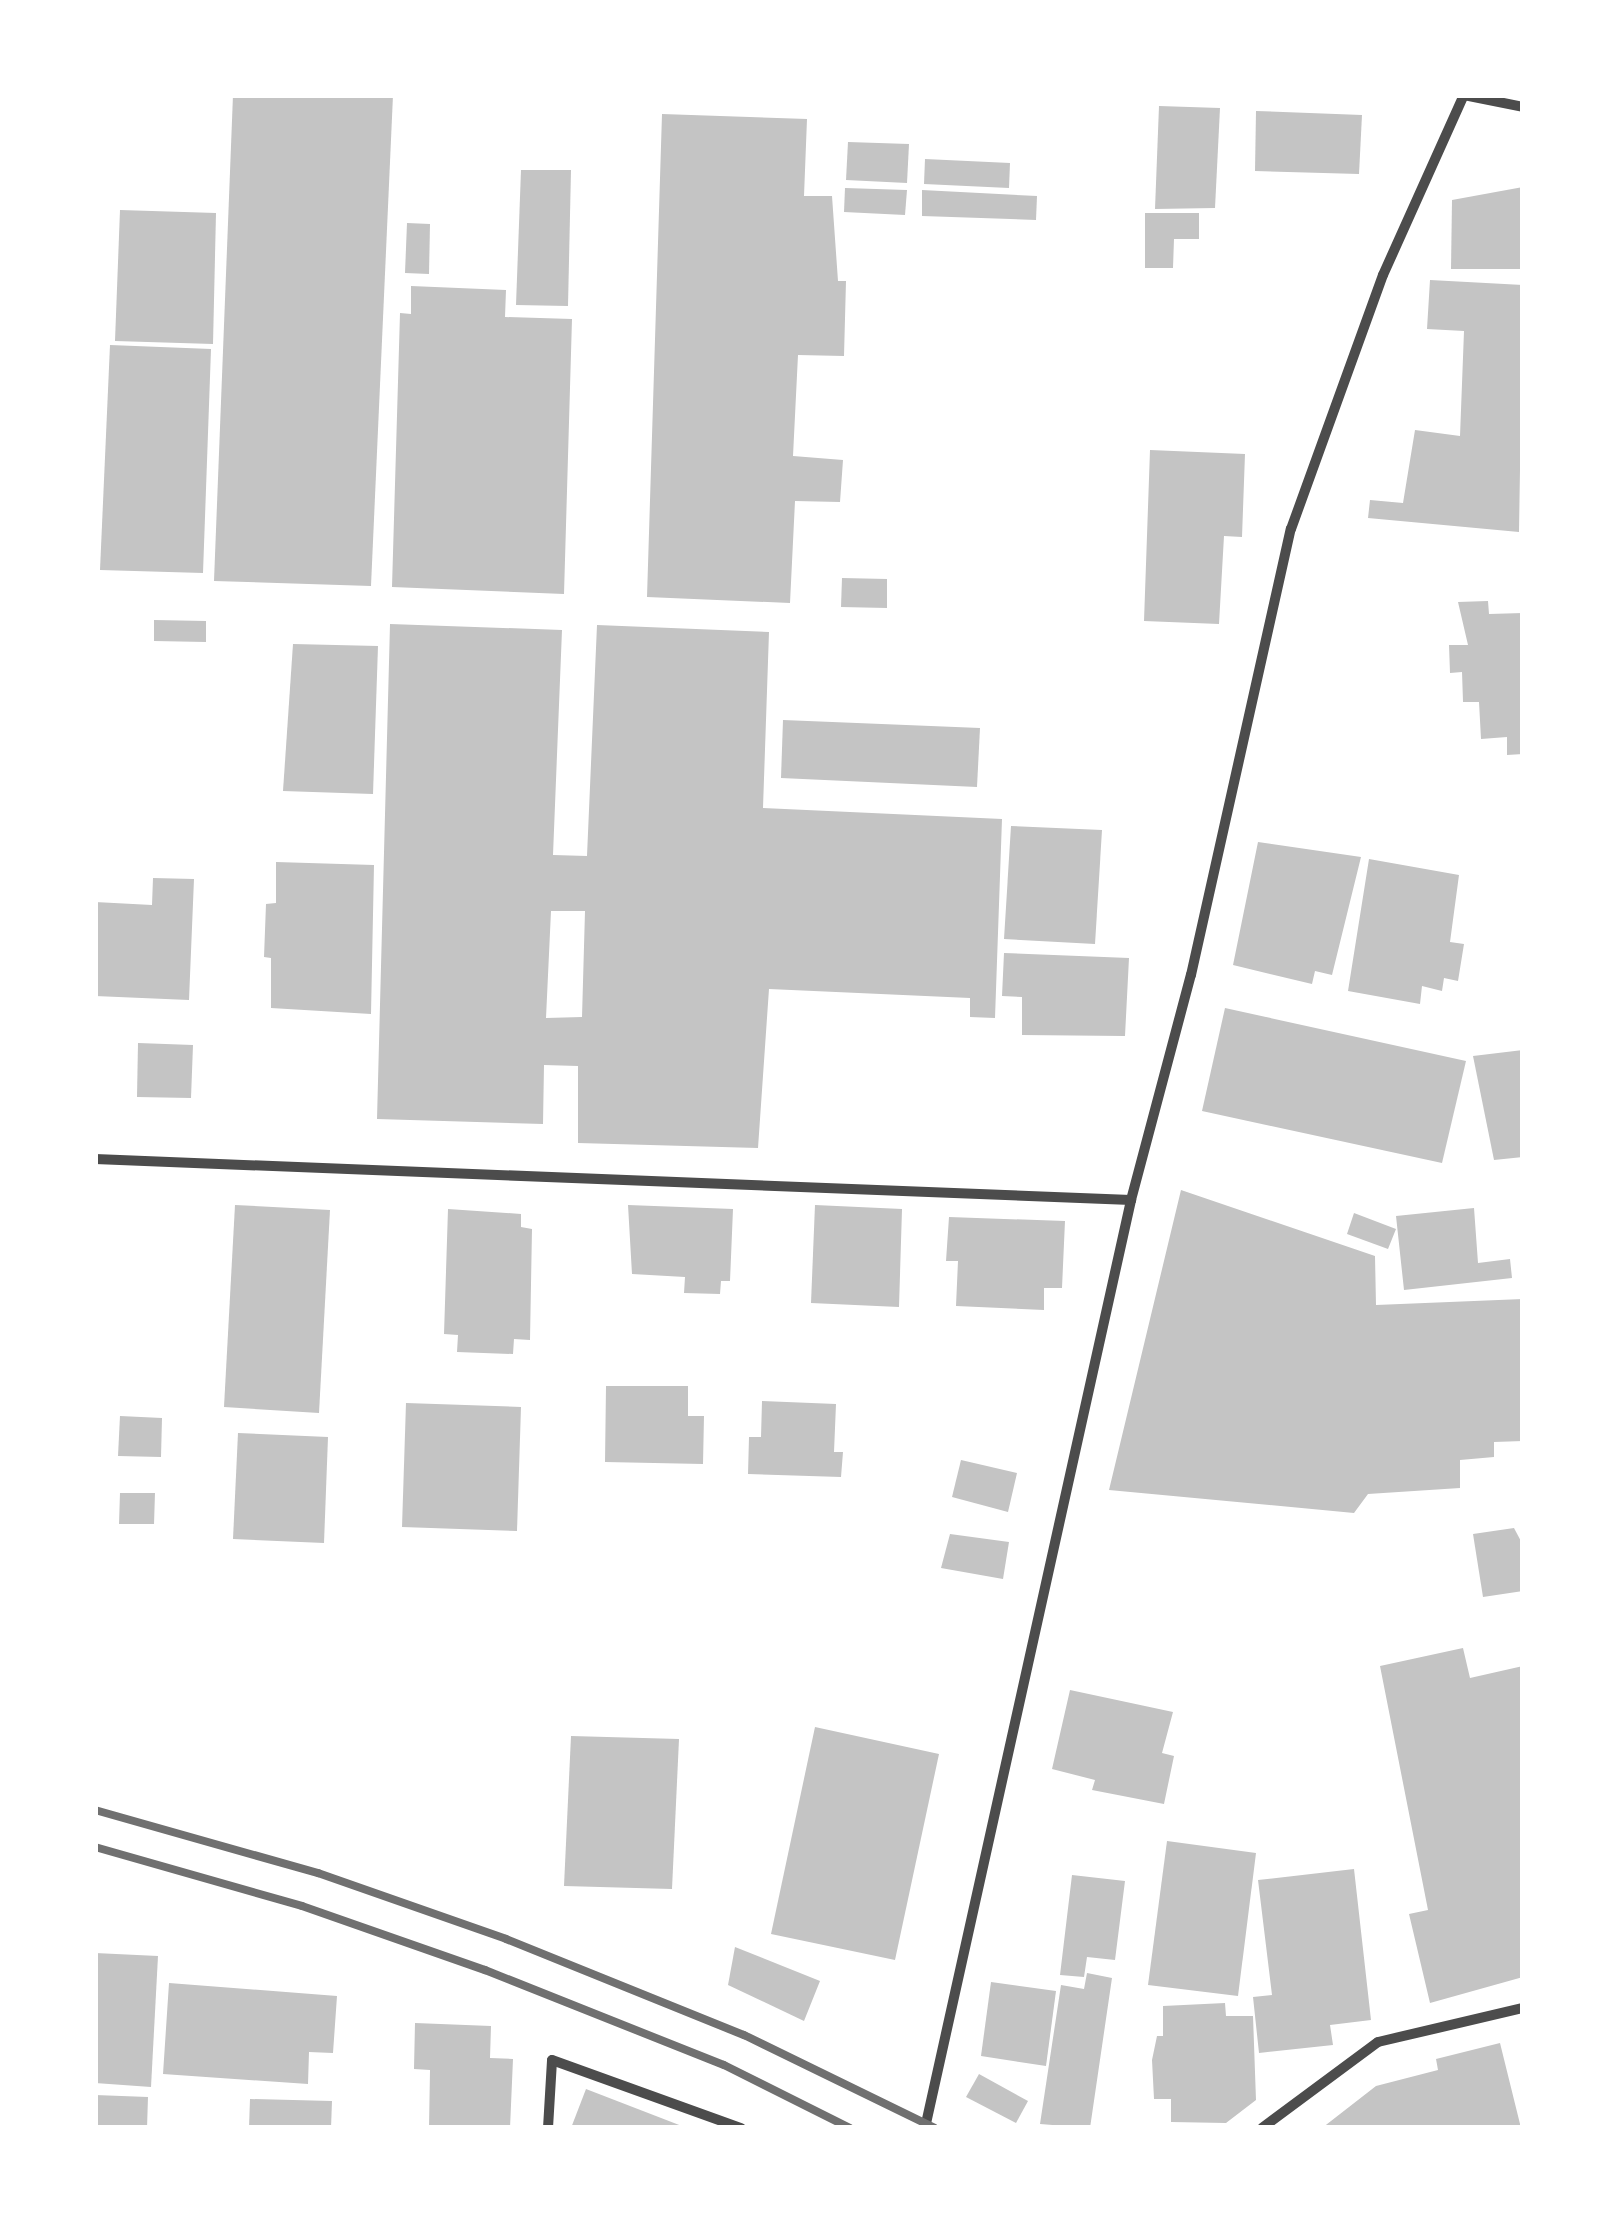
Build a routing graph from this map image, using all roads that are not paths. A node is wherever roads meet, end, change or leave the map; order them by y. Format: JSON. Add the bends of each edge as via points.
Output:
{"nodes":[{"id":1,"x":1464,"y":95,"type":"edge"},
{"id":2,"x":1523,"y":107,"type":"edge"},
{"id":3,"x":95,"y":1159,"type":"edge"},
{"id":4,"x":1131,"y":1200,"type":"junction"},
{"id":5,"x":1523,"y":2008,"type":"edge"},
{"id":6,"x":548,"y":2128,"type":"edge"},
{"id":7,"x":741,"y":2128,"type":"edge"},
{"id":8,"x":925,"y":2128,"type":"edge"},
{"id":9,"x":1262,"y":2128,"type":"edge"}],
"edges":[{"from":1,"to":2,"type":"street"},
{"from":1,"to":4,"type":"street","via":[[1383,274],[1291,530],[1191,975]]},
{"from":3,"to":4,"type":"street"},
{"from":4,"to":8,"type":"street"},
{"from":5,"to":9,"type":"street","via":[[1378,2042]]},
{"from":6,"to":7,"type":"street","via":[[552,2060]]}]}
